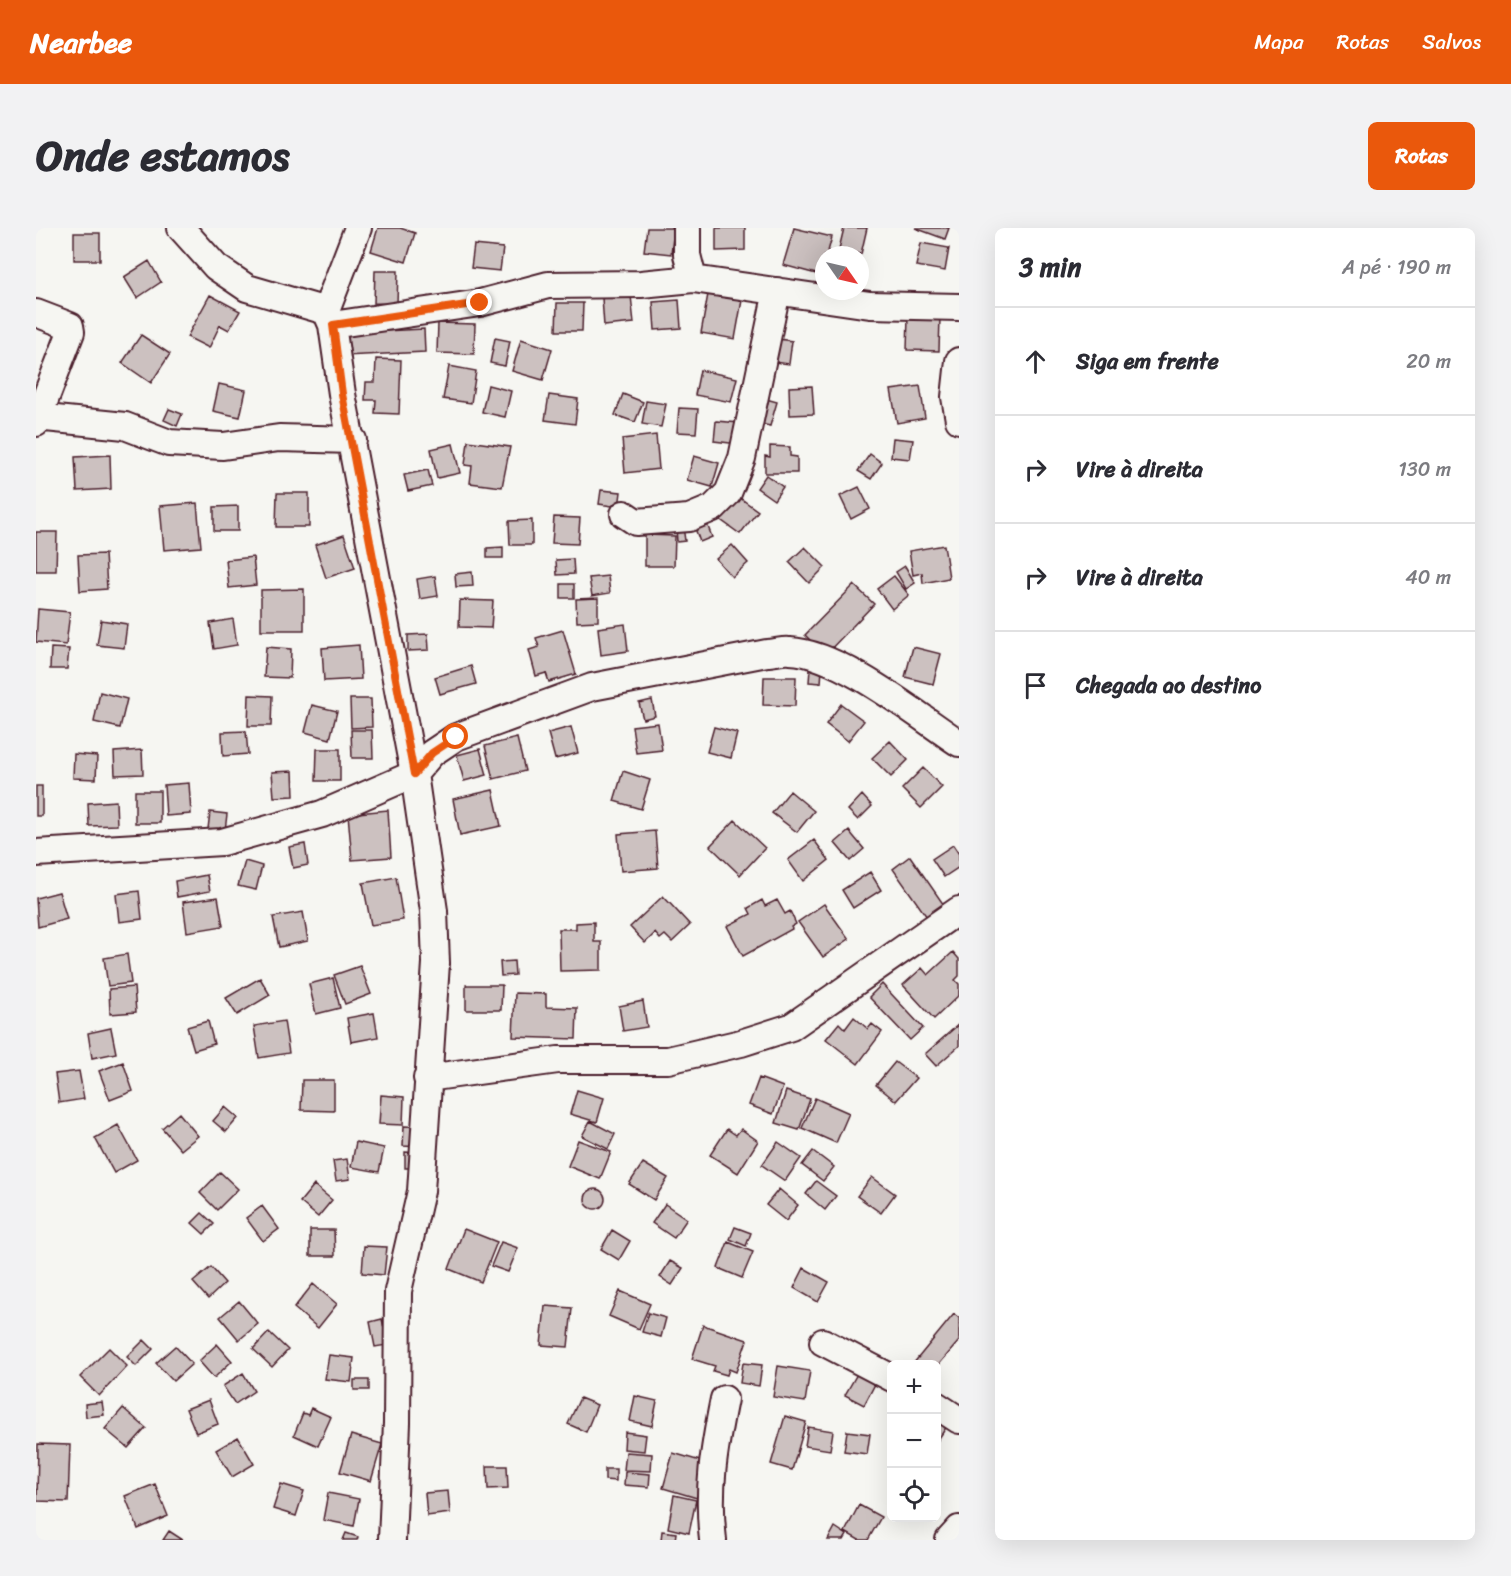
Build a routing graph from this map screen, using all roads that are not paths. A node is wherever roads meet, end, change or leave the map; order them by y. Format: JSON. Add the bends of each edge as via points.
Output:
{"nodes":[{"id":1,"x":181,"y":228,"type":"edge"},
{"id":2,"x":358,"y":228,"type":"edge"},
{"id":3,"x":687,"y":228,"type":"edge"},
{"id":4,"x":693,"y":279,"type":"junction"},
{"id":5,"x":777,"y":291,"type":"junction"},
{"id":6,"x":959,"y":307,"type":"edge"},
{"id":7,"x":36,"y":313,"type":"edge"},
{"id":8,"x":329,"y":318,"type":"junction"},
{"id":9,"x":959,"y":361,"type":"edge"},
{"id":10,"x":37,"y":419,"type":"edge"},
{"id":11,"x":959,"y":420,"type":"edge"},
{"id":12,"x":353,"y":440,"type":"junction"},
{"id":13,"x":624,"y":514,"type":"dead end"},
{"id":14,"x":959,"y":743,"type":"edge"},
{"id":15,"x":414,"y":774,"type":"junction"},
{"id":16,"x":36,"y":853,"type":"edge"},
{"id":17,"x":959,"y":910,"type":"edge"},
{"id":18,"x":427,"y":1078,"type":"junction"},
{"id":19,"x":823,"y":1342,"type":"dead end"},
{"id":20,"x":887,"y":1376,"type":"edge"},
{"id":21,"x":724,"y":1399,"type":"dead end"},
{"id":22,"x":941,"y":1408,"type":"edge"},
{"id":23,"x":959,"y":1420,"type":"edge"},
{"id":24,"x":959,"y":1528,"type":"edge"},
{"id":25,"x":392,"y":1540,"type":"edge"},
{"id":26,"x":713,"y":1540,"type":"edge"},
{"id":27,"x":949,"y":1540,"type":"edge"}],
"edges":[{"from":1,"to":8,"type":"street","via":[[216,267],[247,288]]},
{"from":2,"to":8,"type":"street"},
{"from":3,"to":4,"type":"street","via":[[687,255]]},
{"from":4,"to":5,"type":"street"},
{"from":4,"to":8,"type":"street","via":[[548,285],[480,303]]},
{"from":5,"to":6,"type":"street","via":[[870,305]]},
{"from":5,"to":13,"type":"street","via":[[742,458],[728,493],[713,508],[689,518],[636,522]]},
{"from":7,"to":10,"type":"street","via":[[70,326],[71,332]]},
{"from":8,"to":12,"type":"street"},
{"from":9,"to":11,"type":"street","via":[[955,398]]},
{"from":10,"to":12,"type":"street","via":[[125,426],[169,443],[223,446],[279,438]]},
{"from":12,"to":15,"type":"street"},
{"from":14,"to":15,"type":"street","via":[[828,660],[790,651],[592,687],[456,737],[432,753]]},
{"from":15,"to":16,"type":"street","via":[[322,814],[222,842]]},
{"from":15,"to":18,"type":"street","via":[[434,911],[436,963]]},
{"from":17,"to":18,"type":"street","via":[[791,1027],[741,1043],[668,1060],[558,1060]]},
{"from":18,"to":25,"type":"street","via":[[421,1191],[398,1291]]},
{"from":19,"to":20,"type":"street"},
{"from":21,"to":26,"type":"street","via":[[709,1503]]},
{"from":22,"to":23,"type":"street"},
{"from":24,"to":27,"type":"street"}]}
